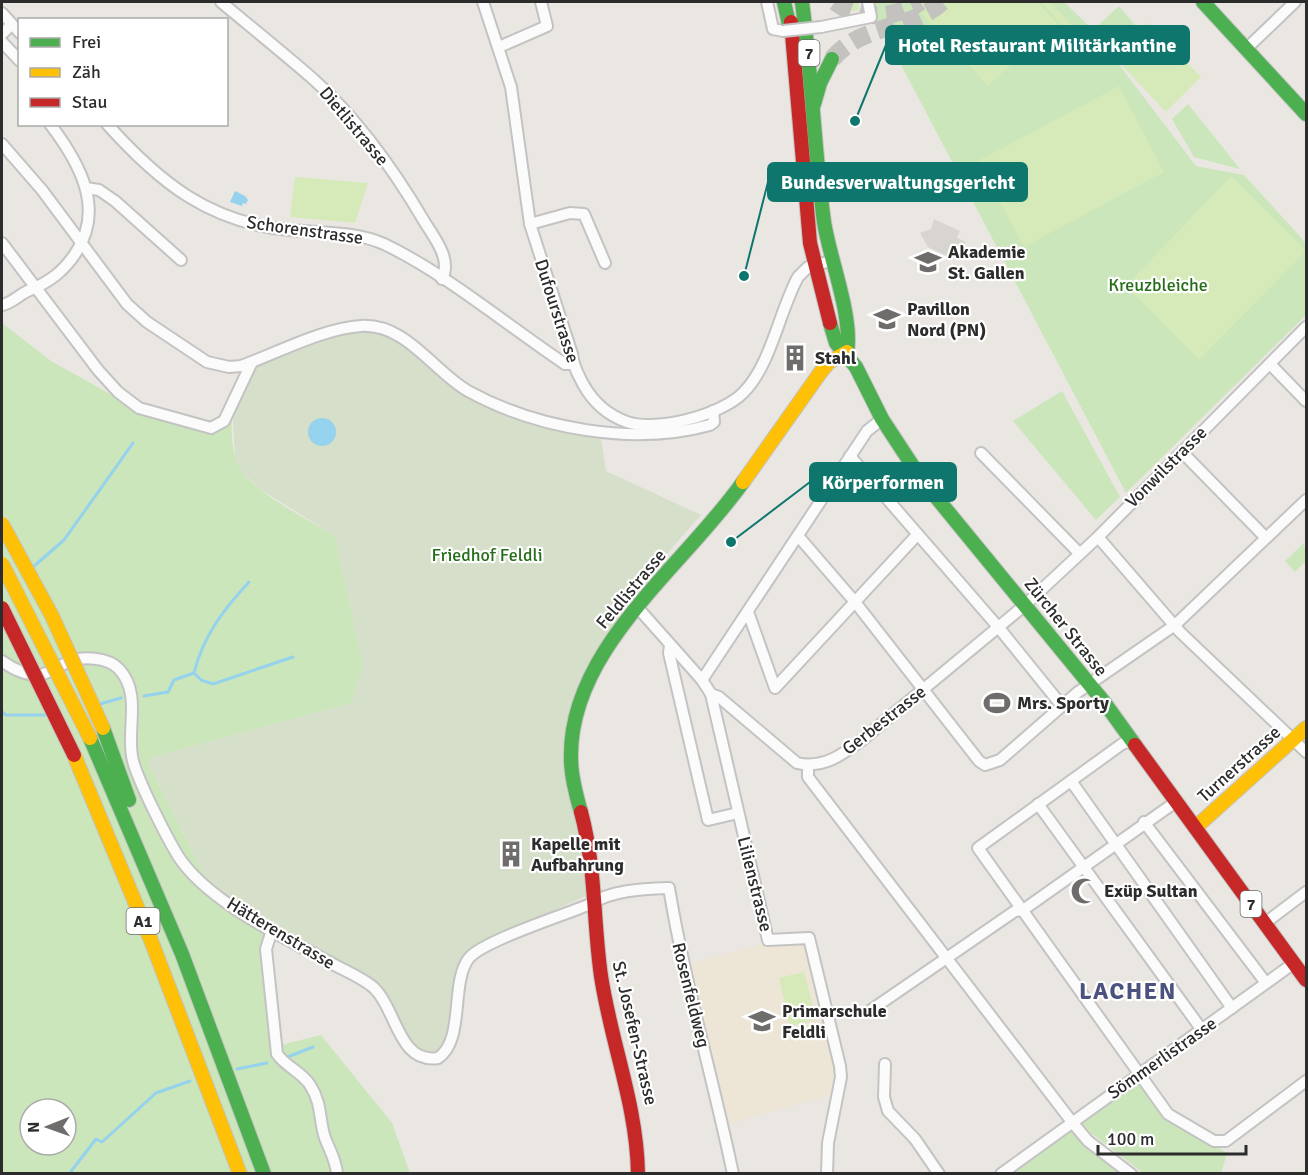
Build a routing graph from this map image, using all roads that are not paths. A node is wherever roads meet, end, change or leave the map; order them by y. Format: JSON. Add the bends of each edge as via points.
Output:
{"nodes":[{"id":1,"x":221,"y":2,"type":"edge"},
{"id":2,"x":483,"y":2,"type":"edge"},
{"id":3,"x":541,"y":2,"type":"edge"},
{"id":4,"x":767,"y":2,"type":"edge"},
{"id":5,"x":784,"y":2,"type":"edge"},
{"id":6,"x":791,"y":2,"type":"edge"},
{"id":7,"x":802,"y":2,"type":"edge"},
{"id":8,"x":868,"y":2,"type":"edge"},
{"id":9,"x":1203,"y":2,"type":"edge"},
{"id":10,"x":1295,"y":2,"type":"edge"},
{"id":11,"x":2,"y":13,"type":"edge"},
{"id":12,"x":11,"y":25,"type":"junction"},
{"id":13,"x":18,"y":31,"type":"edge"},
{"id":14,"x":784,"y":32,"type":"junction"},
{"id":15,"x":2,"y":34,"type":"edge"},
{"id":16,"x":2,"y":42,"type":"edge"},
{"id":17,"x":499,"y":47,"type":"junction"},
{"id":18,"x":1246,"y":49,"type":"junction"},
{"id":19,"x":18,"y":59,"type":"edge"},
{"id":20,"x":832,"y":59,"type":"tunnel mouth"},
{"id":21,"x":814,"y":104,"type":"junction"},
{"id":22,"x":1306,"y":114,"type":"edge"},
{"id":23,"x":52,"y":126,"type":"edge"},
{"id":24,"x":109,"y":126,"type":"edge"},
{"id":25,"x":2,"y":144,"type":"edge"},
{"id":26,"x":86,"y":188,"type":"junction"},
{"id":27,"x":530,"y":224,"type":"junction"},
{"id":28,"x":2,"y":243,"type":"edge"},
{"id":29,"x":82,"y":244,"type":"junction"},
{"id":30,"x":182,"y":260,"type":"dead end"},
{"id":31,"x":831,"y":261,"type":"junction"},
{"id":32,"x":605,"y":262,"type":"dead end"},
{"id":33,"x":814,"y":265,"type":"junction"},
{"id":34,"x":442,"y":279,"type":"junction"},
{"id":35,"x":35,"y":288,"type":"junction"},
{"id":36,"x":2,"y":305,"type":"edge"},
{"id":37,"x":1306,"y":327,"type":"edge"},
{"id":38,"x":847,"y":352,"type":"junction"},
{"id":39,"x":252,"y":362,"type":"junction"},
{"id":40,"x":573,"y":364,"type":"junction"},
{"id":41,"x":1270,"y":364,"type":"junction"},
{"id":42,"x":1306,"y":401,"type":"edge"},
{"id":43,"x":713,"y":411,"type":"junction"},
{"id":44,"x":882,"y":419,"type":"junction"},
{"id":45,"x":1182,"y":452,"type":"junction"},
{"id":46,"x":981,"y":453,"type":"dead end"},
{"id":47,"x":850,"y":456,"type":"junction"},
{"id":48,"x":1306,"y":500,"type":"edge"},
{"id":49,"x":2,"y":524,"type":"edge"},
{"id":50,"x":917,"y":535,"type":"junction"},
{"id":51,"x":799,"y":537,"type":"junction"},
{"id":52,"x":1098,"y":537,"type":"junction"},
{"id":53,"x":1266,"y":538,"type":"junction"},
{"id":54,"x":1079,"y":553,"type":"junction"},
{"id":55,"x":2,"y":564,"type":"edge"},
{"id":56,"x":855,"y":602,"type":"junction"},
{"id":57,"x":1025,"y":605,"type":"junction"},
{"id":58,"x":2,"y":608,"type":"edge"},
{"id":59,"x":638,"y":608,"type":"junction"},
{"id":60,"x":748,"y":612,"type":"junction"},
{"id":61,"x":1175,"y":625,"type":"junction"},
{"id":62,"x":999,"y":628,"type":"junction"},
{"id":63,"x":670,"y":645,"type":"junction"},
{"id":64,"x":2,"y":661,"type":"edge"},
{"id":65,"x":702,"y":680,"type":"junction"},
{"id":66,"x":1090,"y":684,"type":"junction"},
{"id":67,"x":922,"y":691,"type":"junction"},
{"id":68,"x":711,"y":694,"type":"junction"},
{"id":69,"x":1062,"y":706,"type":"junction"},
{"id":70,"x":1306,"y":728,"type":"edge"},
{"id":71,"x":1293,"y":739,"type":"junction"},
{"id":72,"x":1133,"y":740,"type":"junction"},
{"id":73,"x":1306,"y":752,"type":"edge"},
{"id":74,"x":808,"y":766,"type":"junction"},
{"id":75,"x":1071,"y":781,"type":"junction"},
{"id":76,"x":1177,"y":801,"type":"junction"},
{"id":77,"x":1038,"y":804,"type":"junction"},
{"id":78,"x":738,"y":813,"type":"junction"},
{"id":79,"x":1144,"y":822,"type":"junction"},
{"id":80,"x":1196,"y":827,"type":"junction"},
{"id":81,"x":1114,"y":843,"type":"junction"},
{"id":82,"x":1084,"y":866,"type":"junction"},
{"id":83,"x":1306,"y":892,"type":"edge"},
{"id":84,"x":596,"y":900,"type":"junction"},
{"id":85,"x":1023,"y":909,"type":"junction"},
{"id":86,"x":1265,"y":922,"type":"junction"},
{"id":87,"x":272,"y":930,"type":"junction"},
{"id":88,"x":182,"y":954,"type":"junction"},
{"id":89,"x":946,"y":958,"type":"junction"},
{"id":90,"x":1294,"y":963,"type":"junction"},
{"id":91,"x":1306,"y":978,"type":"edge"},
{"id":92,"x":1266,"y":983,"type":"junction"},
{"id":93,"x":1232,"y":1008,"type":"junction"},
{"id":94,"x":871,"y":1010,"type":"dead end"},
{"id":95,"x":1203,"y":1030,"type":"junction"},
{"id":96,"x":885,"y":1064,"type":"dead end"},
{"id":97,"x":1138,"y":1073,"type":"junction"},
{"id":98,"x":1306,"y":1081,"type":"edge"},
{"id":99,"x":1072,"y":1122,"type":"junction"},
{"id":100,"x":240,"y":1173,"type":"edge"},
{"id":101,"x":264,"y":1173,"type":"edge"},
{"id":102,"x":337,"y":1173,"type":"edge"},
{"id":103,"x":638,"y":1173,"type":"edge"},
{"id":104,"x":734,"y":1173,"type":"edge"},
{"id":105,"x":827,"y":1173,"type":"edge"},
{"id":106,"x":939,"y":1173,"type":"edge"},
{"id":107,"x":1001,"y":1173,"type":"edge"},
{"id":108,"x":1131,"y":1173,"type":"edge"}],
"edges":[{"from":1,"to":34,"type":"street","name":"Dietlistrasse","via":[[313,79],[362,131],[410,196],[438,246],[446,262]]},
{"from":2,"to":17,"type":"street","name":"Dufourstrasse"},
{"from":3,"to":17,"type":"street","via":[[547,26]]},
{"from":4,"to":14,"type":"street","via":[[773,29]]},
{"from":5,"to":14,"type":"main road"},
{"from":6,"to":14,"type":"main road","number":"7"},
{"from":7,"to":21,"type":"main road","number":"7"},
{"from":8,"to":14,"type":"street","bridge":true,"via":[[871,17]]},
{"from":9,"to":18,"type":"main road"},
{"from":10,"to":18,"type":"street"},
{"from":11,"to":12,"type":"street"},
{"from":12,"to":13,"type":"street"},
{"from":12,"to":15,"type":"street"},
{"from":14,"to":33,"type":"main road","number":"7"},
{"from":16,"to":19,"type":"street"},
{"from":17,"to":27,"type":"street","name":"Dufourstrasse","via":[[511,87]]},
{"from":18,"to":22,"type":"main road"},
{"from":20,"to":21,"type":"main road"},
{"from":21,"to":31,"type":"main road","number":"7"},
{"from":23,"to":26,"type":"street","via":[[71,151]]},
{"from":24,"to":34,"type":"street","name":"Schorenstrasse","via":[[184,197],[213,212],[261,225],[356,236],[382,243]]},
{"from":25,"to":29,"type":"street"},
{"from":26,"to":29,"type":"street","via":[[89,222]]},
{"from":26,"to":30,"type":"street","via":[[99,190],[115,201]]},
{"from":27,"to":32,"type":"street","via":[[570,213],[584,214]]},
{"from":27,"to":40,"type":"street","name":"Dufourstrasse"},
{"from":28,"to":35,"type":"street"},
{"from":29,"to":35,"type":"street","via":[[55,277]]},
{"from":29,"to":39,"type":"street","via":[[127,304],[162,333],[218,366]]},
{"from":31,"to":33,"type":"street"},
{"from":31,"to":38,"type":"main road","number":"7","via":[[850,335]]},
{"from":33,"to":38,"type":"main road","number":"7","via":[[836,343]]},
{"from":33,"to":43,"type":"street","name":"Dufourstrasse","via":[[802,273],[791,290],[755,378],[735,399]]},
{"from":34,"to":40,"type":"street","name":"Schorenstrasse","via":[[565,364]]},
{"from":35,"to":36,"type":"street"},
{"from":35,"to":39,"type":"street","via":[[98,370],[140,408],[211,428],[224,421]]},
{"from":37,"to":41,"type":"street","name":"Vonwilstrasse"},
{"from":38,"to":44,"type":"main road","name":"Zürcher Strasse","number":"7"},
{"from":38,"to":59,"type":"main road","name":"Feldlistrasse","via":[[829,362],[820,373],[723,509]]},
{"from":39,"to":43,"type":"street","via":[[362,326],[384,329],[403,339],[467,390],[566,426],[654,434],[711,425]]},
{"from":40,"to":43,"type":"street","name":"Dufourstrasse","via":[[600,407],[627,422],[660,424]]},
{"from":41,"to":42,"type":"street"},
{"from":41,"to":45,"type":"street","name":"Vonwilstrasse"},
{"from":44,"to":47,"type":"street","via":[[867,431]]},
{"from":44,"to":57,"type":"main road","name":"Zürcher Strasse","number":"7","via":[[922,480]]},
{"from":45,"to":52,"type":"street","name":"Vonwilstrasse"},
{"from":45,"to":53,"type":"street"},
{"from":46,"to":54,"type":"street"},
{"from":47,"to":50,"type":"street"},
{"from":47,"to":51,"type":"street"},
{"from":48,"to":53,"type":"street"},
{"from":49,"to":88,"type":"main road","number":"A1","bridge":true,"via":[[52,616],[103,728],[171,910]]},
{"from":50,"to":56,"type":"street"},
{"from":50,"to":62,"type":"street"},
{"from":51,"to":56,"type":"street"},
{"from":51,"to":60,"type":"street"},
{"from":52,"to":54,"type":"street","name":"Vonwilstrasse"},
{"from":52,"to":61,"type":"street"},
{"from":53,"to":61,"type":"street"},
{"from":54,"to":57,"type":"street","name":"Vonwilstrasse"},
{"from":55,"to":88,"type":"main road","number":"A1","bridge":true,"via":[[90,738]]},
{"from":56,"to":60,"type":"street","via":[[775,688]]},
{"from":56,"to":67,"type":"street"},
{"from":57,"to":62,"type":"street","name":"Gerbestrasse"},
{"from":57,"to":66,"type":"main road","name":"Zürcher Strasse","number":"7"},
{"from":58,"to":100,"type":"main road","number":"A1","bridge":true,"via":[[74,755]]},
{"from":59,"to":63,"type":"street"},
{"from":59,"to":84,"type":"main road","name":"Feldlistrasse","via":[[602,653],[572,732],[572,771],[590,851]]},
{"from":60,"to":65,"type":"street"},
{"from":61,"to":66,"type":"street"},
{"from":61,"to":71,"type":"street"},
{"from":62,"to":67,"type":"street","name":"Gerbestrasse"},
{"from":62,"to":69,"type":"street"},
{"from":63,"to":65,"type":"street"},
{"from":63,"to":78,"type":"street","via":[[708,820]]},
{"from":64,"to":87,"type":"street","name":"Hätterenstrasse","via":[[22,674],[41,675],[71,661],[100,659],[118,667],[129,683],[133,707],[133,762],[177,855],[203,886]]},
{"from":65,"to":68,"type":"street"},
{"from":66,"to":69,"type":"street"},
{"from":66,"to":72,"type":"main road","name":"Zürcher Strasse","number":"7"},
{"from":67,"to":69,"type":"street","via":[[985,765],[1000,760]]},
{"from":67,"to":74,"type":"street","name":"Gerbestrasse","via":[[842,755]]},
{"from":68,"to":74,"type":"street","via":[[796,763]]},
{"from":68,"to":78,"type":"street","name":"Lilienstrasse"},
{"from":70,"to":71,"type":"main road","name":"Turnerstrasse"},
{"from":71,"to":73,"type":"street"},
{"from":71,"to":80,"type":"main road","name":"Turnerstrasse"},
{"from":72,"to":75,"type":"street"},
{"from":72,"to":76,"type":"main road","name":"Zürcher Strasse","number":"7"},
{"from":74,"to":89,"type":"street","via":[[808,777]]},
{"from":75,"to":77,"type":"street"},
{"from":75,"to":81,"type":"street"},
{"from":76,"to":79,"type":"street"},
{"from":76,"to":80,"type":"main road","name":"Zürcher Strasse","number":"7"},
{"from":77,"to":82,"type":"street"},
{"from":77,"to":85,"type":"street","via":[[978,848]]},
{"from":78,"to":105,"type":"street","name":"Lilienstrasse","via":[[768,940],[809,938],[812,949],[841,1077],[828,1143]]},
{"from":79,"to":81,"type":"street"},
{"from":79,"to":92,"type":"street"},
{"from":80,"to":86,"type":"main road","name":"Zürcher Strasse","number":"7"},
{"from":81,"to":82,"type":"street"},
{"from":81,"to":93,"type":"street"},
{"from":82,"to":85,"type":"street"},
{"from":82,"to":95,"type":"street"},
{"from":83,"to":86,"type":"street"},
{"from":84,"to":87,"type":"street","name":"Hätterenstrasse","via":[[487,946],[469,958],[450,1045],[443,1054],[431,1059],[409,1051],[392,1013],[372,986]]},
{"from":84,"to":103,"type":"main road","name":"St. Josefen-Strasse","via":[[602,977],[634,1107]]},
{"from":84,"to":104,"type":"street","name":"Rosenfeldweg","via":[[637,890],[669,888],[681,963]]},
{"from":85,"to":89,"type":"street"},
{"from":85,"to":97,"type":"street"},
{"from":86,"to":90,"type":"main road","name":"Zürcher Strasse","number":"7"},
{"from":87,"to":102,"type":"street","via":[[266,949],[277,1054],[284,1065],[309,1083],[320,1101],[324,1136]]},
{"from":88,"to":101,"type":"main road","number":"A1"},
{"from":89,"to":94,"type":"street"},
{"from":89,"to":99,"type":"street"},
{"from":90,"to":91,"type":"main road","name":"Zürcher Strasse","number":"7"},
{"from":90,"to":92,"type":"street","name":"Sömmerlistrasse"},
{"from":92,"to":93,"type":"street","name":"Sömmerlistrasse"},
{"from":93,"to":95,"type":"street","name":"Sömmerlistrasse"},
{"from":95,"to":97,"type":"street","name":"Sömmerlistrasse"},
{"from":96,"to":106,"type":"street","via":[[884,1097],[888,1111],[915,1139]]},
{"from":97,"to":98,"type":"street","via":[[1168,1114],[1220,1142],[1236,1135]]},
{"from":97,"to":99,"type":"street","name":"Sömmerlistrasse"},
{"from":99,"to":107,"type":"street","name":"Sömmerlistrasse"},
{"from":99,"to":108,"type":"street","via":[[1088,1141]]}]}
